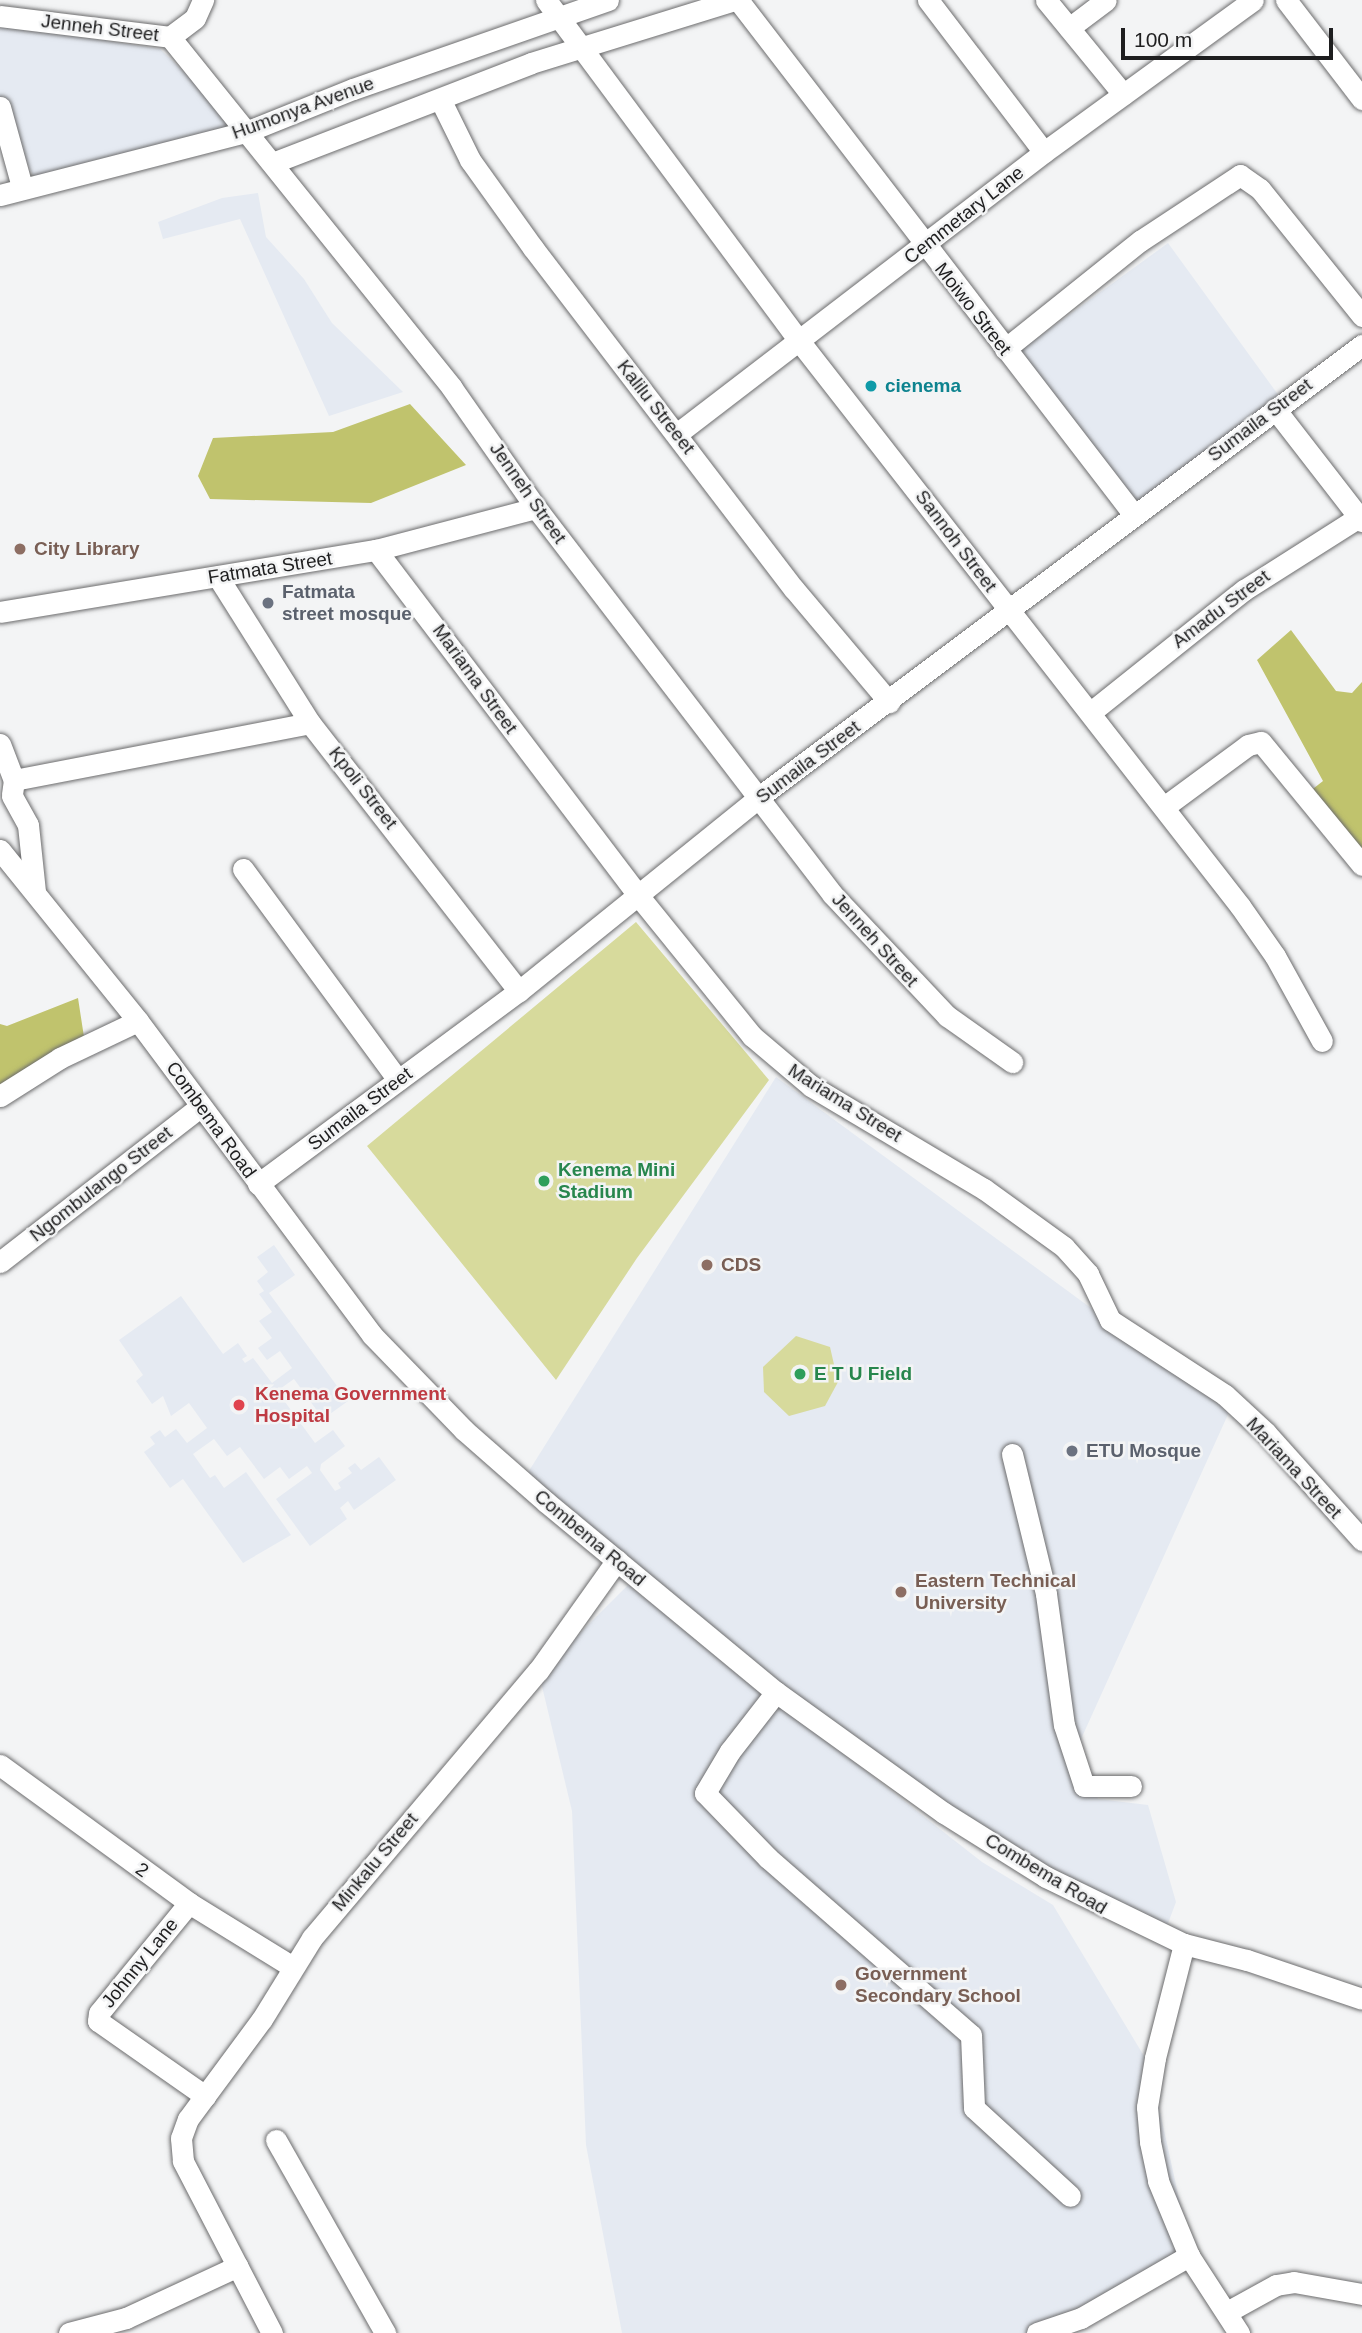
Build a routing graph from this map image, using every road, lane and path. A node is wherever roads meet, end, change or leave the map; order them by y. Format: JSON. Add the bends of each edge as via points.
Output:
{"nodes":[{"id":1,"x":203,"y":0,"type":"edge"},
{"id":2,"x":546,"y":0,"type":"edge"},
{"id":3,"x":608,"y":0,"type":"edge"},
{"id":4,"x":736,"y":0,"type":"edge"},
{"id":5,"x":928,"y":0,"type":"edge"},
{"id":6,"x":1046,"y":0,"type":"edge"},
{"id":7,"x":1105,"y":0,"type":"edge"},
{"id":8,"x":1253,"y":0,"type":"edge"},
{"id":9,"x":1286,"y":0,"type":"edge"},
{"id":10,"x":0,"y":16,"type":"edge"},
{"id":11,"x":560,"y":17,"type":"junction"},
{"id":12,"x":1069,"y":28,"type":"junction"},
{"id":13,"x":170,"y":37,"type":"junction"},
{"id":14,"x":583,"y":46,"type":"junction"},
{"id":15,"x":1123,"y":94,"type":"junction"},
{"id":16,"x":1362,"y":99,"type":"edge"},
{"id":17,"x":441,"y":101,"type":"junction"},
{"id":18,"x":0,"y":107,"type":"edge"},
{"id":19,"x":246,"y":132,"type":"junction"},
{"id":20,"x":1044,"y":152,"type":"junction"},
{"id":21,"x":275,"y":162,"type":"junction"},
{"id":22,"x":22,"y":187,"type":"junction"},
{"id":23,"x":0,"y":195,"type":"edge"},
{"id":24,"x":924,"y":246,"type":"junction"},
{"id":25,"x":1362,"y":316,"type":"edge"},
{"id":26,"x":800,"y":342,"type":"junction"},
{"id":27,"x":1362,"y":345,"type":"edge"},
{"id":28,"x":1005,"y":349,"type":"junction"},
{"id":29,"x":1275,"y":409,"type":"junction"},
{"id":30,"x":678,"y":433,"type":"junction"},
{"id":31,"x":536,"y":508,"type":"junction"},
{"id":32,"x":1134,"y":515,"type":"junction"},
{"id":33,"x":1360,"y":519,"type":"edge"},
{"id":34,"x":376,"y":550,"type":"junction"},
{"id":35,"x":218,"y":578,"type":"junction"},
{"id":36,"x":1008,"y":610,"type":"junction"},
{"id":37,"x":0,"y":612,"type":"edge"},
{"id":38,"x":889,"y":702,"type":"junction"},
{"id":39,"x":1091,"y":712,"type":"junction"},
{"id":40,"x":310,"y":723,"type":"junction"},
{"id":41,"x":0,"y":744,"type":"edge"},
{"id":42,"x":8,"y":793,"type":"edge"},
{"id":43,"x":759,"y":797,"type":"junction"},
{"id":44,"x":1164,"y":807,"type":"junction"},
{"id":45,"x":0,"y":850,"type":"edge"},
{"id":46,"x":1362,"y":865,"type":"edge"},
{"id":47,"x":243,"y":869,"type":"dead end"},
{"id":48,"x":35,"y":892,"type":"junction"},
{"id":49,"x":637,"y":894,"type":"junction"},
{"id":50,"x":519,"y":992,"type":"junction"},
{"id":51,"x":138,"y":1021,"type":"junction"},
{"id":52,"x":1322,"y":1041,"type":"dead end"},
{"id":53,"x":1012,"y":1062,"type":"dead end"},
{"id":54,"x":398,"y":1080,"type":"junction"},
{"id":55,"x":0,"y":1096,"type":"edge"},
{"id":56,"x":201,"y":1106,"type":"junction"},
{"id":57,"x":258,"y":1184,"type":"junction"},
{"id":58,"x":0,"y":1262,"type":"edge"},
{"id":59,"x":1012,"y":1454,"type":"dead end"},
{"id":60,"x":1362,"y":1540,"type":"edge"},
{"id":61,"x":617,"y":1560,"type":"junction"},
{"id":62,"x":776,"y":1692,"type":"junction"},
{"id":63,"x":0,"y":1765,"type":"edge"},
{"id":64,"x":1131,"y":1786,"type":"dead end"},
{"id":65,"x":189,"y":1903,"type":"junction"},
{"id":66,"x":1184,"y":1944,"type":"junction"},
{"id":67,"x":291,"y":1966,"type":"junction"},
{"id":68,"x":1362,"y":1999,"type":"edge"},
{"id":69,"x":205,"y":2096,"type":"junction"},
{"id":70,"x":276,"y":2140,"type":"dead end"},
{"id":71,"x":1070,"y":2196,"type":"dead end"},
{"id":72,"x":1189,"y":2256,"type":"junction"},
{"id":73,"x":238,"y":2266,"type":"junction"},
{"id":74,"x":1362,"y":2294,"type":"edge"},
{"id":75,"x":1227,"y":2312,"type":"junction"},
{"id":76,"x":1085,"y":2325,"type":"edge"},
{"id":77,"x":128,"y":2326,"type":"edge"},
{"id":78,"x":69,"y":2333,"type":"edge"},
{"id":79,"x":272,"y":2333,"type":"edge"},
{"id":80,"x":385,"y":2333,"type":"edge"},
{"id":81,"x":1037,"y":2333,"type":"edge"},
{"id":82,"x":1239,"y":2333,"type":"edge"}],
"edges":[{"from":1,"to":13,"type":"street","via":[[195,18]]},
{"from":2,"to":11,"type":"street","name":"Sannoh Street"},
{"from":3,"to":11,"type":"street","name":"Humonya Avenue"},
{"from":4,"to":14,"type":"street"},
{"from":4,"to":24,"type":"street","name":"Moiwo Street"},
{"from":5,"to":20,"type":"street"},
{"from":6,"to":12,"type":"street"},
{"from":7,"to":12,"type":"street"},
{"from":8,"to":15,"type":"street","name":"Cemmetary Lane"},
{"from":9,"to":16,"type":"street"},
{"from":10,"to":13,"type":"street","name":"Jenneh Street"},
{"from":11,"to":14,"type":"street","name":"Sannoh Street"},
{"from":11,"to":19,"type":"street","name":"Humonya Avenue"},
{"from":12,"to":15,"type":"street"},
{"from":13,"to":19,"type":"street","name":"Jenneh Street"},
{"from":14,"to":17,"type":"street"},
{"from":14,"to":26,"type":"street","name":"Sannoh Street"},
{"from":15,"to":20,"type":"street","name":"Cemmetary Lane"},
{"from":17,"to":21,"type":"street"},
{"from":17,"to":30,"type":"street","name":"Kalilu Streeet","via":[[470,160],[517,226]]},
{"from":18,"to":22,"type":"street"},
{"from":19,"to":21,"type":"street","name":"Jenneh Street"},
{"from":19,"to":22,"type":"street","name":"Humonya Avenue"},
{"from":20,"to":24,"type":"street","name":"Cemmetary Lane"},
{"from":21,"to":31,"type":"street","name":"Jenneh Street","via":[[452,387]]},
{"from":22,"to":23,"type":"street","name":"Humonya Avenue"},
{"from":24,"to":26,"type":"street","name":"Cemmetary Lane"},
{"from":24,"to":28,"type":"street","name":"Moiwo Street"},
{"from":25,"to":28,"type":"street","via":[[1260,189],[1240,175],[1140,242]]},
{"from":26,"to":30,"type":"street","name":"Cemmetary Lane"},
{"from":26,"to":36,"type":"street","name":"Sannoh Street"},
{"from":27,"to":29,"type":"street","name":"Sumaila Street"},
{"from":28,"to":32,"type":"street","name":"Moiwo Street"},
{"from":29,"to":32,"type":"street","name":"Sumaila Street"},
{"from":29,"to":33,"type":"street"},
{"from":30,"to":38,"type":"street","name":"Kalilu Streeet","via":[[794,589]]},
{"from":31,"to":34,"type":"street","name":"Fatmata Street"},
{"from":31,"to":43,"type":"street","name":"Jenneh Street"},
{"from":32,"to":36,"type":"street","name":"Sumaila Street"},
{"from":33,"to":39,"type":"street","name":"Amadu Street","via":[[1244,590]]},
{"from":34,"to":35,"type":"street","name":"Fatmata Street"},
{"from":34,"to":49,"type":"street","name":"Mariama Street"},
{"from":35,"to":37,"type":"street","name":"Fatmata Street"},
{"from":35,"to":40,"type":"street","name":"Kpoli Street"},
{"from":36,"to":38,"type":"street","name":"Sumaila Street"},
{"from":36,"to":39,"type":"street","name":"Sannoh Street"},
{"from":38,"to":43,"type":"street","name":"Sumaila Street"},
{"from":39,"to":44,"type":"street","name":"Sannoh Street"},
{"from":40,"to":42,"type":"street"},
{"from":40,"to":50,"type":"street","name":"Kpoli Street"},
{"from":41,"to":42,"type":"street"},
{"from":42,"to":48,"type":"street","via":[[28,825]]},
{"from":43,"to":49,"type":"street","name":"Sumaila Street"},
{"from":43,"to":53,"type":"street","name":"Jenneh Street","via":[[832,894],[896,966],[947,1016]]},
{"from":44,"to":46,"type":"street","via":[[1248,745],[1261,742]]},
{"from":44,"to":52,"type":"street","name":"Sannoh Street","via":[[1275,956]]},
{"from":45,"to":48,"type":"street","name":"Combema Road"},
{"from":47,"to":54,"type":"street"},
{"from":48,"to":51,"type":"street","name":"Combema Road"},
{"from":49,"to":50,"type":"street","name":"Sumaila Street"},
{"from":49,"to":60,"type":"street","name":"Mariama Street","via":[[724,1005],[778,1061],[984,1189],[1064,1247],[1088,1274],[1110,1320],[1225,1395],[1266,1433]]},
{"from":50,"to":54,"type":"street","name":"Sumaila Street"},
{"from":51,"to":55,"type":"street","via":[[60,1058]]},
{"from":51,"to":56,"type":"street","name":"Combema Road"},
{"from":54,"to":57,"type":"street","name":"Sumaila Street"},
{"from":56,"to":57,"type":"street","name":"Combema Road"},
{"from":56,"to":58,"type":"street","name":"Ngombulango Street"},
{"from":57,"to":61,"type":"street","name":"Combema Road","via":[[404,1372],[464,1430]]},
{"from":59,"to":64,"type":"street","via":[[1046,1594],[1064,1725],[1084,1786]]},
{"from":61,"to":62,"type":"street","name":"Combema Road"},
{"from":61,"to":67,"type":"street","name":"Minkalu Street","via":[[538,1671]]},
{"from":62,"to":66,"type":"street","name":"Combema Road","via":[[944,1813],[1046,1877]]},
{"from":62,"to":71,"type":"street","via":[[730,1751],[705,1793],[768,1858],[971,2035],[974,2108],[1018,2143]]},
{"from":63,"to":65,"type":"street","name":"2"},
{"from":65,"to":67,"type":"street","name":"2"},
{"from":65,"to":69,"type":"street","name":"Johnny Lane","via":[[99,2013],[98,2021]]},
{"from":66,"to":68,"type":"street","name":"Combema Road"},
{"from":66,"to":72,"type":"street","via":[[1154,2058],[1147,2107],[1158,2180]]},
{"from":67,"to":69,"type":"street","name":"Minkalu Street","via":[[262,2019]]},
{"from":69,"to":73,"type":"street","name":"Minkalu Street","via":[[181,2138],[183,2161]]},
{"from":70,"to":80,"type":"street"},
{"from":72,"to":75,"type":"street"},
{"from":72,"to":76,"type":"street"},
{"from":73,"to":77,"type":"street"},
{"from":73,"to":79,"type":"street","name":"Minkalu Street"},
{"from":74,"to":75,"type":"street","via":[[1294,2282],[1276,2285]]},
{"from":75,"to":82,"type":"street"},
{"from":76,"to":81,"type":"street"},
{"from":77,"to":78,"type":"street"}]}
